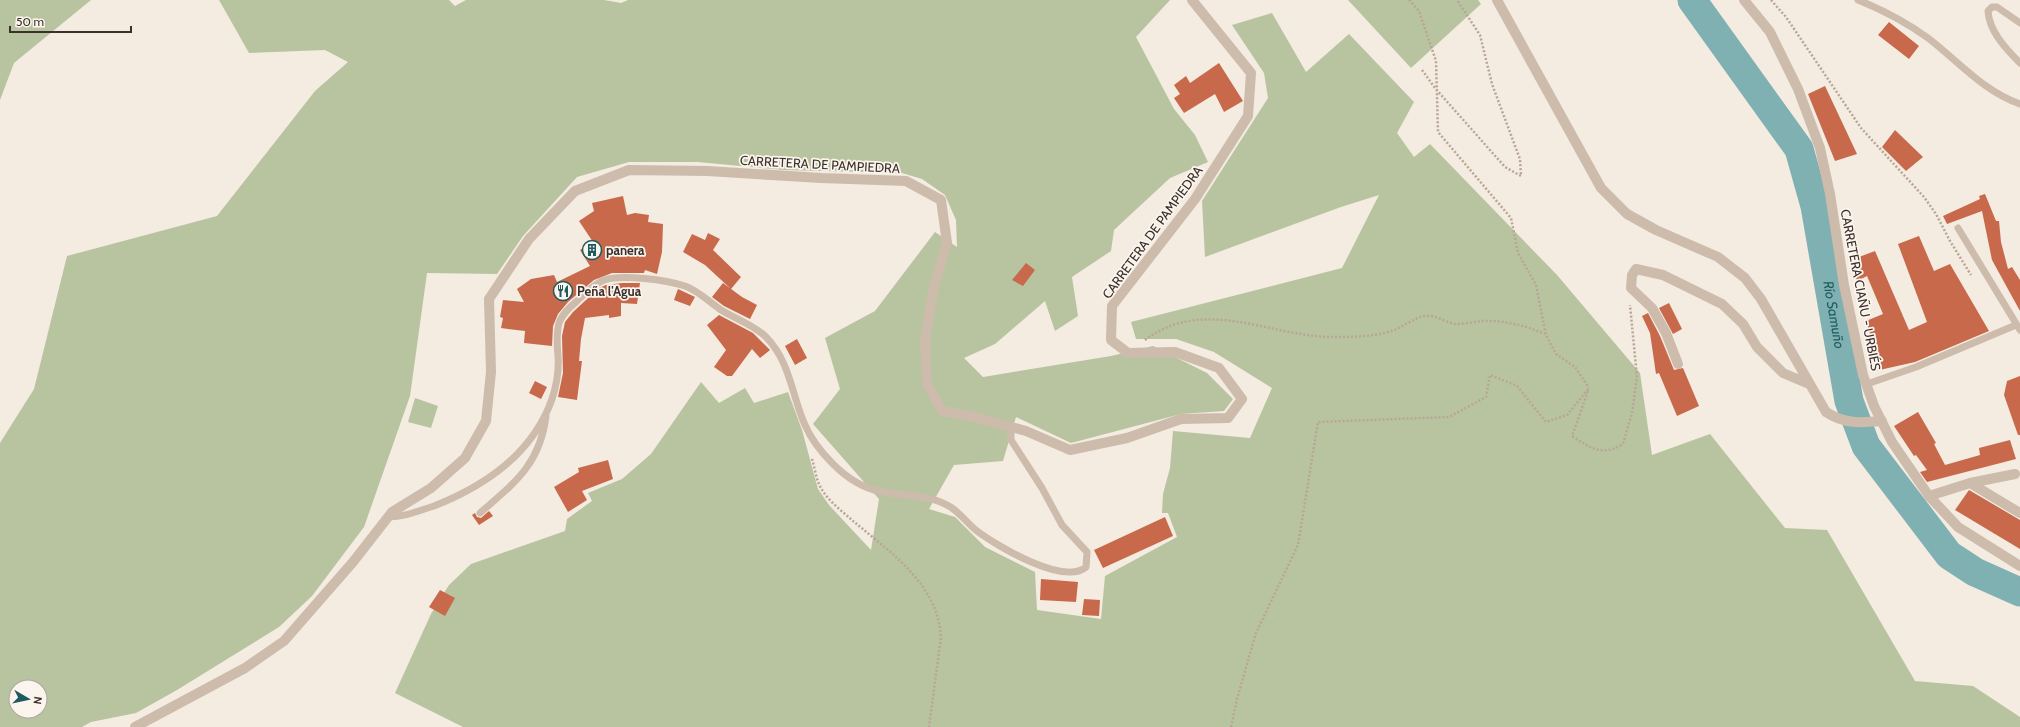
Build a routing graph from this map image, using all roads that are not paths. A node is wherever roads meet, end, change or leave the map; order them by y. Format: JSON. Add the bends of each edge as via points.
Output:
{"nodes":[{"id":1,"x":1192,"y":0,"type":"edge"},
{"id":2,"x":1497,"y":0,"type":"edge"},
{"id":3,"x":1744,"y":0,"type":"edge"},
{"id":4,"x":1858,"y":0,"type":"edge"},
{"id":5,"x":2020,"y":23,"type":"edge"},
{"id":6,"x":2020,"y":63,"type":"edge"},
{"id":7,"x":2020,"y":104,"type":"edge"},
{"id":8,"x":1958,"y":228,"type":"dead end"},
{"id":9,"x":2018,"y":327,"type":"edge"},
{"id":10,"x":1678,"y":364,"type":"dead end"},
{"id":11,"x":1809,"y":384,"type":"junction"},
{"id":12,"x":1867,"y":384,"type":"junction"},
{"id":13,"x":546,"y":414,"type":"junction"},
{"id":14,"x":1882,"y":421,"type":"junction"},
{"id":15,"x":1011,"y":427,"type":"junction"},
{"id":16,"x":2015,"y":474,"type":"dead end"},
{"id":17,"x":1970,"y":483,"type":"junction"},
{"id":18,"x":1929,"y":496,"type":"junction"},
{"id":19,"x":2020,"y":513,"type":"edge"},
{"id":20,"x":480,"y":514,"type":"dead end"},
{"id":21,"x":388,"y":517,"type":"junction"},
{"id":22,"x":2020,"y":566,"type":"edge"},
{"id":23,"x":136,"y":727,"type":"edge"}],
"edges":[{"from":1,"to":15,"type":"street","name":"CARRETERA DE PAMPIEDRA","via":[[1251,74],[1248,116],[1195,199],[1112,306],[1111,340],[1128,353],[1175,352],[1219,368],[1242,399],[1228,418],[1181,419],[1126,438],[1070,450]]},
{"from":2,"to":11,"type":"street","via":[[1602,188],[1626,214],[1718,257],[1745,278],[1761,300]]},
{"from":3,"to":12,"type":"street","name":"CARRETERA CIAÑU - URBIÉS","via":[[1770,32],[1798,89],[1820,148],[1844,285]]},
{"from":4,"to":7,"type":"lane","via":[[1889,12],[1928,38],[1990,90]]},
{"from":5,"to":6,"type":"lane","via":[[1998,7],[1992,7],[1988,11],[1994,31]]},
{"from":8,"to":9,"type":"lane"},
{"from":9,"to":12,"type":"lane"},
{"from":10,"to":11,"type":"street","via":[[1666,333],[1652,308],[1631,288],[1632,275],[1636,269],[1663,274],[1722,304],[1743,324],[1757,347],[1782,373]]},
{"from":11,"to":14,"type":"street","via":[[1826,412],[1838,420]]},
{"from":12,"to":14,"type":"street","name":"CARRETERA CIAÑU - URBIÉS"},
{"from":13,"to":15,"type":"lane","via":[[556,385],[559,322],[581,297],[601,281],[611,279],[655,279],[686,287],[768,338],[783,361],[805,425],[824,454],[857,484],[878,491],[931,498],[942,502],[961,514],[973,529],[1004,548],[1061,572],[1081,571],[1086,567],[1087,552],[1062,525],[1011,440]]},
{"from":13,"to":20,"type":"lane","via":[[544,434],[526,470]]},
{"from":13,"to":21,"type":"lane","via":[[517,455],[499,472],[460,495],[403,517]]},
{"from":14,"to":18,"type":"street","name":"CARRETERA CIAÑU - URBIÉS","via":[[1892,442]]},
{"from":15,"to":21,"type":"street","name":"CARRETERA DE PAMPIEDRA","via":[[942,411],[927,383],[925,340],[934,286],[947,243],[941,200],[906,181],[707,171],[629,170],[575,191],[529,239],[489,299],[491,372],[486,421],[465,458],[431,488]]},
{"from":16,"to":17,"type":"street"},
{"from":17,"to":18,"type":"street"},
{"from":17,"to":19,"type":"street"},
{"from":18,"to":22,"type":"street","name":"CARRETERA CIAÑU - URBIÉS","via":[[1958,527]]},
{"from":21,"to":23,"type":"street","name":"CARRETERA DE PAMPIEDRA","via":[[353,562],[284,641],[245,668]]}]}
